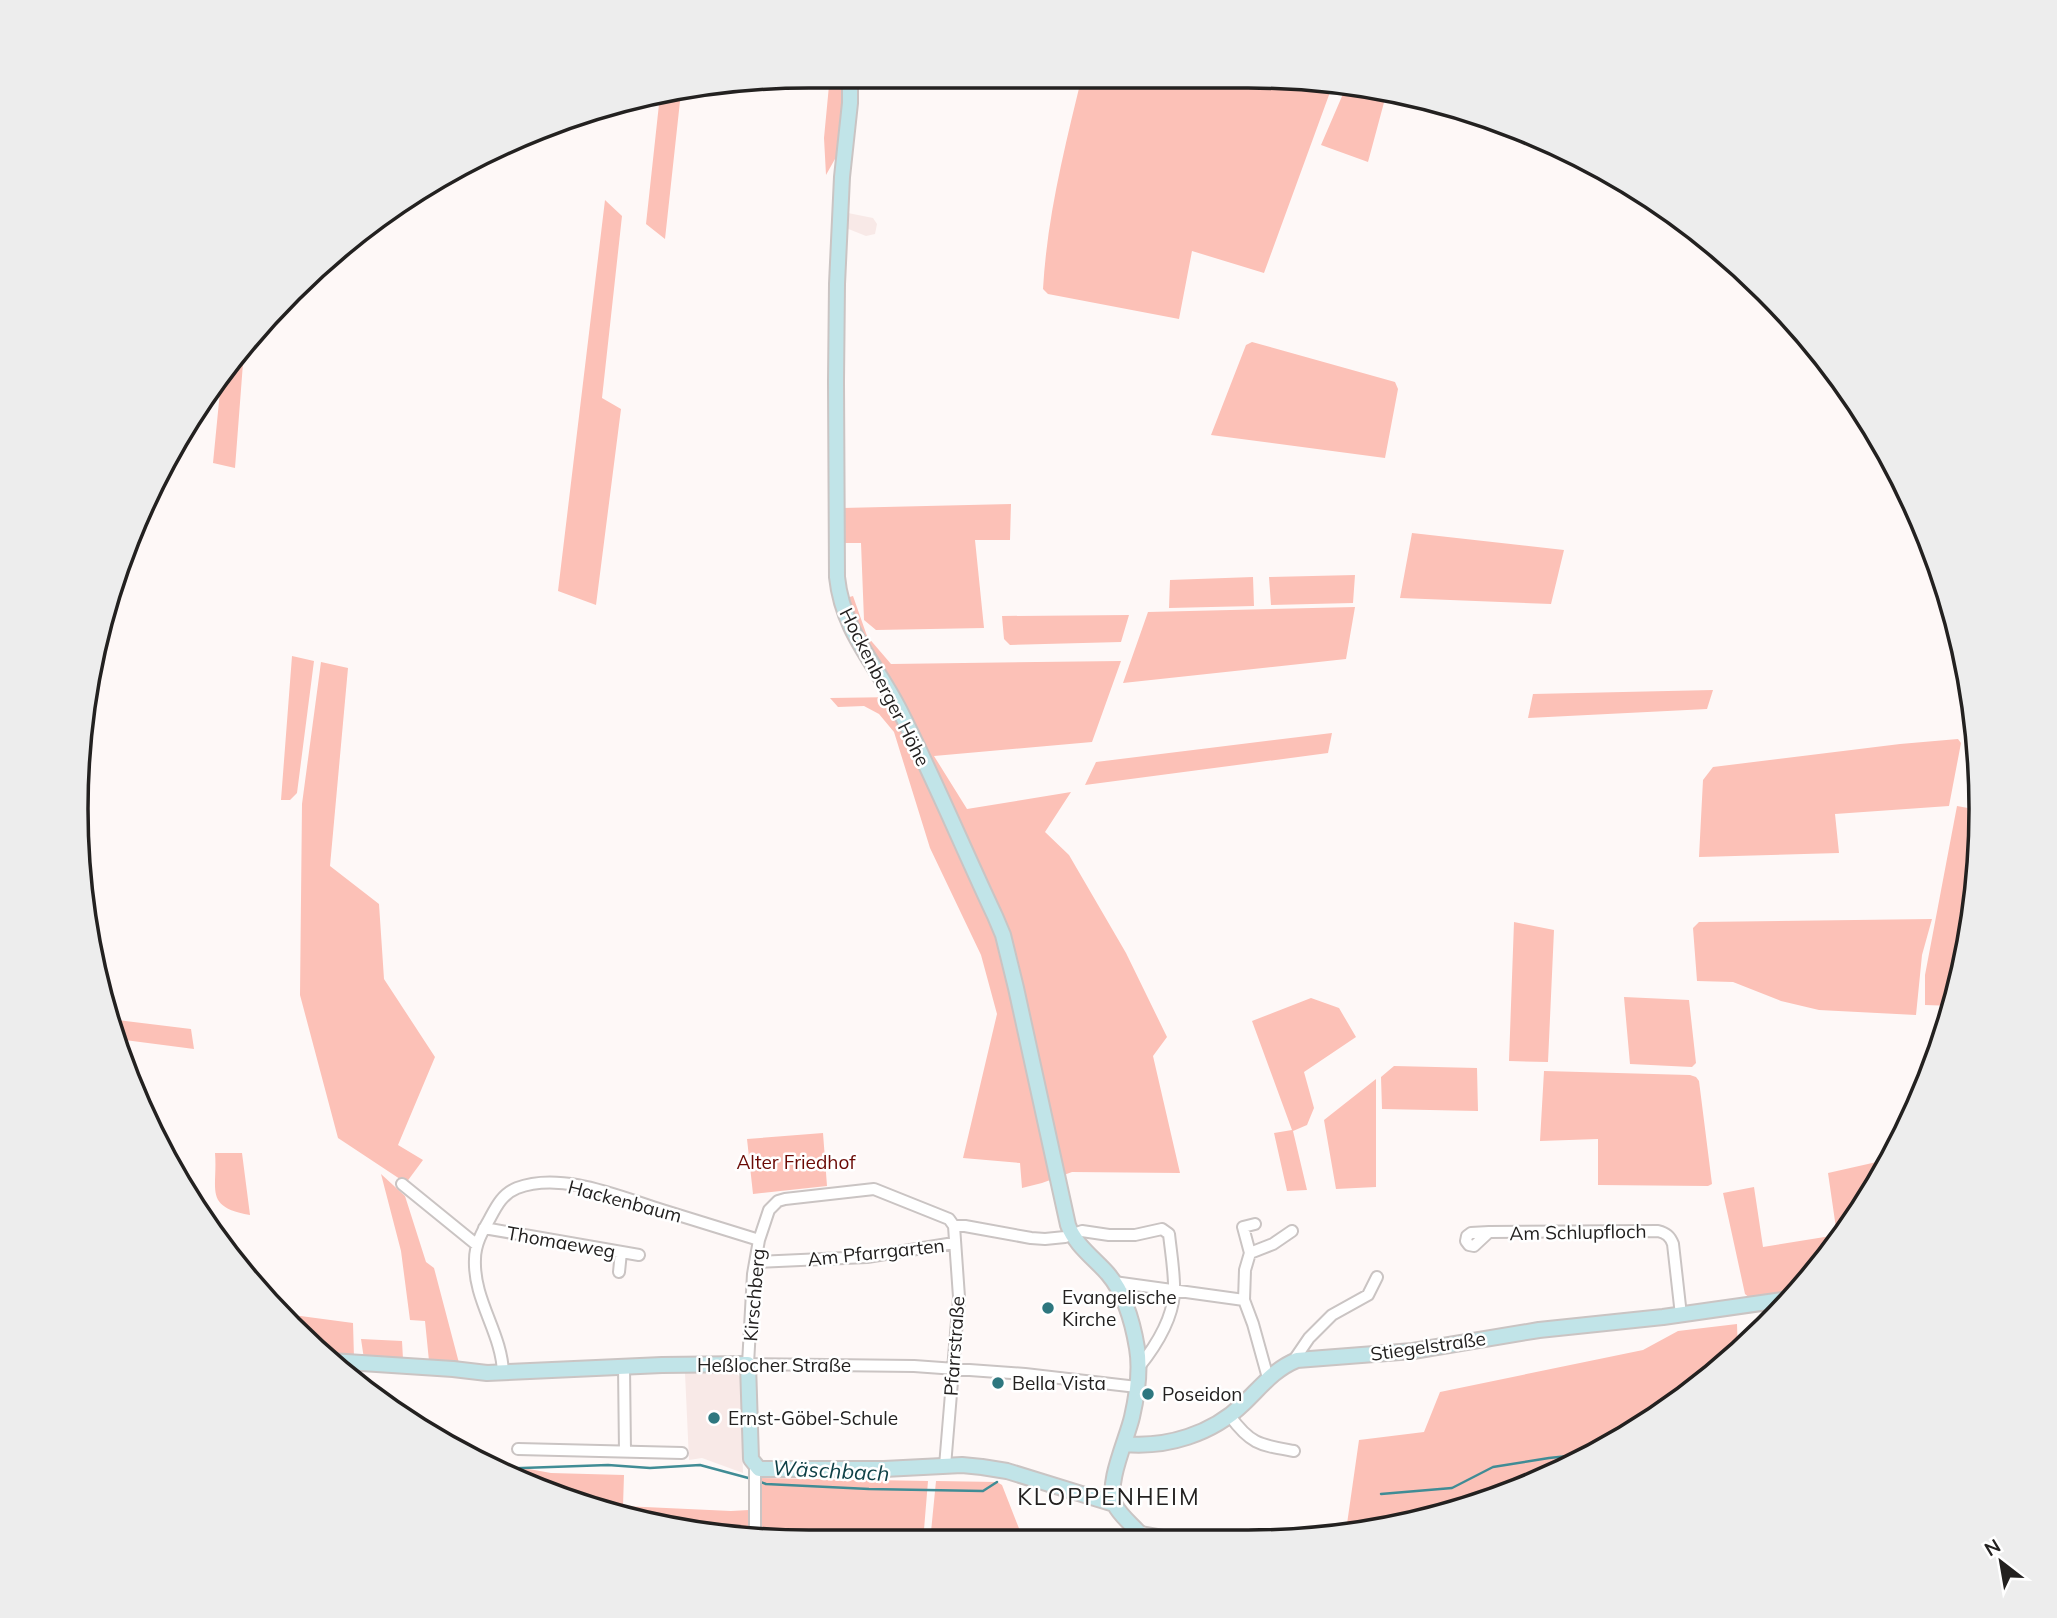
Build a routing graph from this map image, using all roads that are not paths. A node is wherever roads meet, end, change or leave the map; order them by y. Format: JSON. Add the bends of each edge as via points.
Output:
{"nodes":[{"id":1,"x":850,"y":88,"type":"edge"},
{"id":2,"x":401,"y":1184,"type":"dead end"},
{"id":3,"x":1255,"y":1224,"type":"dead end"},
{"id":4,"x":954,"y":1226,"type":"junction"},
{"id":5,"x":484,"y":1228,"type":"junction"},
{"id":6,"x":1292,"y":1231,"type":"dead end"},
{"id":7,"x":1071,"y":1233,"type":"junction"},
{"id":8,"x":1489,"y":1233,"type":"dead end"},
{"id":9,"x":759,"y":1240,"type":"junction"},
{"id":10,"x":954,"y":1243,"type":"junction"},
{"id":11,"x":477,"y":1245,"type":"junction"},
{"id":12,"x":621,"y":1252,"type":"junction"},
{"id":13,"x":1250,"y":1253,"type":"junction"},
{"id":14,"x":639,"y":1255,"type":"dead end"},
{"id":15,"x":755,"y":1262,"type":"junction"},
{"id":16,"x":619,"y":1272,"type":"dead end"},
{"id":17,"x":1377,"y":1277,"type":"dead end"},
{"id":18,"x":1114,"y":1282,"type":"junction"},
{"id":19,"x":1174,"y":1291,"type":"junction"},
{"id":20,"x":1244,"y":1300,"type":"junction"},
{"id":21,"x":1774,"y":1302,"type":"edge"},
{"id":22,"x":1681,"y":1315,"type":"junction"},
{"id":23,"x":1294,"y":1360,"type":"junction"},
{"id":24,"x":347,"y":1362,"type":"edge"},
{"id":25,"x":748,"y":1364,"type":"junction"},
{"id":26,"x":624,"y":1367,"type":"junction"},
{"id":27,"x":1139,"y":1367,"type":"junction"},
{"id":28,"x":953,"y":1369,"type":"junction"},
{"id":29,"x":503,"y":1373,"type":"junction"},
{"id":30,"x":1268,"y":1378,"type":"junction"},
{"id":31,"x":1137,"y":1387,"type":"junction"},
{"id":32,"x":1230,"y":1416,"type":"junction"},
{"id":33,"x":1124,"y":1444,"type":"junction"},
{"id":34,"x":519,"y":1449,"type":"dead end"},
{"id":35,"x":1294,"y":1451,"type":"dead end"},
{"id":36,"x":625,"y":1452,"type":"junction"},
{"id":37,"x":682,"y":1453,"type":"dead end"},
{"id":38,"x":945,"y":1466,"type":"junction"},
{"id":39,"x":755,"y":1469,"type":"junction"},
{"id":40,"x":1114,"y":1504,"type":"junction"},
{"id":41,"x":755,"y":1528,"type":"edge"},
{"id":42,"x":1137,"y":1530,"type":"edge"}],
"edges":[{"from":1,"to":7,"type":"street","name":"Hockenberger Höhe","via":[[837,284],[839,596],[851,629],[901,713],[1003,935]]},
{"from":2,"to":11,"type":"street"},
{"from":3,"to":13,"type":"street","via":[[1243,1227]]},
{"from":4,"to":7,"type":"street","name":"Kirschberg","via":[[1031,1238]]},
{"from":4,"to":9,"type":"street","name":"Kirschberg","via":[[949,1219],[882,1191],[865,1189],[778,1201],[769,1210]]},
{"from":4,"to":10,"type":"street","name":"Pfarrstraße"},
{"from":5,"to":9,"type":"street","name":"Hackenbaum","via":[[509,1192],[553,1183],[597,1190]]},
{"from":5,"to":11,"type":"street","name":"Hackenbaum"},
{"from":5,"to":12,"type":"street","name":"Thomaeweg"},
{"from":6,"to":13,"type":"street"},
{"from":7,"to":18,"type":"street"},
{"from":7,"to":19,"type":"street","name":"Kirschberg","via":[[1167,1231]]},
{"from":8,"to":22,"type":"street","name":"Am Schlupfloch","via":[[1665,1233],[1673,1244]]},
{"from":9,"to":15,"type":"street","name":"Kirschberg"},
{"from":10,"to":15,"type":"street","name":"Am Pfarrgarten","via":[[867,1257]]},
{"from":10,"to":28,"type":"street","name":"Pfarrstraße","via":[[959,1297]]},
{"from":11,"to":29,"type":"street","name":"Hackenbaum","via":[[476,1279],[502,1354]]},
{"from":12,"to":14,"type":"street","name":"Thomaeweg"},
{"from":12,"to":16,"type":"street"},
{"from":13,"to":20,"type":"street"},
{"from":15,"to":25,"type":"street","name":"Kirschberg"},
{"from":17,"to":23,"type":"street","via":[[1368,1295],[1332,1315]]},
{"from":18,"to":19,"type":"street"},
{"from":18,"to":27,"type":"street","via":[[1129,1318]]},
{"from":19,"to":20,"type":"street"},
{"from":19,"to":27,"type":"street","via":[[1169,1317]]},
{"from":20,"to":30,"type":"street"},
{"from":21,"to":22,"type":"street","name":"Stiegelstraße"},
{"from":22,"to":23,"type":"street","name":"Stiegelstraße","via":[[1549,1329],[1404,1352]]},
{"from":23,"to":30,"type":"street"},
{"from":24,"to":29,"type":"street","name":"Heßlocher Straße"},
{"from":25,"to":26,"type":"street","name":"Heßlocher Straße"},
{"from":25,"to":28,"type":"street","name":"Heßlocher Straße"},
{"from":25,"to":39,"type":"street"},
{"from":26,"to":29,"type":"street","name":"Heßlocher Straße"},
{"from":26,"to":36,"type":"street"},
{"from":27,"to":31,"type":"street"},
{"from":28,"to":31,"type":"street","name":"Heßlocher Straße"},
{"from":28,"to":38,"type":"street","name":"Pfarrstraße"},
{"from":30,"to":32,"type":"street"},
{"from":31,"to":33,"type":"street"},
{"from":32,"to":33,"type":"street","via":[[1178,1440]]},
{"from":32,"to":35,"type":"street","via":[[1261,1445]]},
{"from":33,"to":40,"type":"street","via":[[1115,1475]]},
{"from":34,"to":36,"type":"street"},
{"from":36,"to":37,"type":"street"},
{"from":38,"to":39,"type":"street"},
{"from":38,"to":40,"type":"street","via":[[1007,1471]]},
{"from":39,"to":41,"type":"street"},
{"from":40,"to":42,"type":"street"}]}
